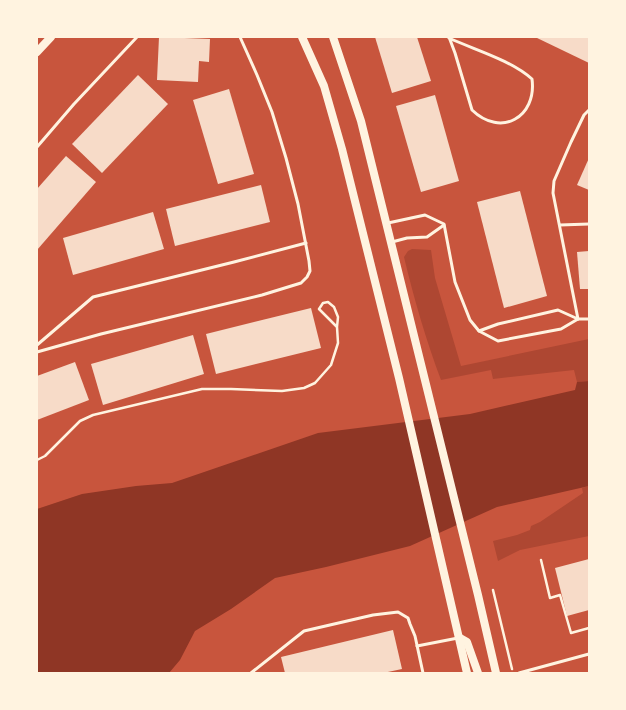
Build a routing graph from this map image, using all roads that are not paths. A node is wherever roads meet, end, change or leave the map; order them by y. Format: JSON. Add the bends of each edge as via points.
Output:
{"nodes":[{"id":1,"x":51,"y":37,"type":"edge"},
{"id":2,"x":137,"y":37,"type":"edge"},
{"id":3,"x":240,"y":37,"type":"edge"},
{"id":4,"x":302,"y":37,"type":"edge"},
{"id":5,"x":333,"y":37,"type":"edge"},
{"id":6,"x":449,"y":38,"type":"edge"},
{"id":7,"x":37,"y":52,"type":"edge"},
{"id":8,"x":589,"y":110,"type":"edge"},
{"id":9,"x":37,"y":147,"type":"edge"},
{"id":10,"x":387,"y":223,"type":"junction"},
{"id":11,"x":589,"y":224,"type":"edge"},
{"id":12,"x":444,"y":225,"type":"junction"},
{"id":13,"x":560,"y":225,"type":"junction"},
{"id":14,"x":391,"y":242,"type":"junction"},
{"id":15,"x":306,"y":243,"type":"junction"},
{"id":16,"x":578,"y":318,"type":"junction"},
{"id":17,"x":589,"y":319,"type":"edge"},
{"id":18,"x":479,"y":331,"type":"junction"},
{"id":19,"x":37,"y":345,"type":"edge"},
{"id":20,"x":37,"y":352,"type":"edge"},
{"id":21,"x":460,"y":638,"type":"junction"},
{"id":22,"x":417,"y":646,"type":"junction"},
{"id":23,"x":589,"y":654,"type":"edge"},
{"id":24,"x":251,"y":673,"type":"edge"},
{"id":25,"x":423,"y":673,"type":"edge"},
{"id":26,"x":467,"y":673,"type":"edge"},
{"id":27,"x":478,"y":673,"type":"edge"},
{"id":28,"x":496,"y":673,"type":"edge"},
{"id":29,"x":519,"y":673,"type":"edge"}],
"edges":[{"from":1,"to":7,"type":"main road"},
{"from":2,"to":9,"type":"lane"},
{"from":3,"to":15,"type":"lane","via":[[272,112]]},
{"from":4,"to":21,"type":"main road","via":[[324,86],[342,149]]},
{"from":5,"to":10,"type":"main road","via":[[361,121]]},
{"from":6,"to":6,"type":"lane","via":[[472,110],[487,121],[501,124],[514,120],[523,112],[530,101],[532,79],[508,64]]},
{"from":8,"to":13,"type":"lane","via":[[584,115],[554,181]]},
{"from":10,"to":12,"type":"lane","via":[[424,215]]},
{"from":10,"to":14,"type":"main road"},
{"from":11,"to":13,"type":"lane"},
{"from":12,"to":14,"type":"lane","via":[[427,237]]},
{"from":12,"to":18,"type":"lane","via":[[454,282],[470,320]]},
{"from":13,"to":16,"type":"lane"},
{"from":14,"to":28,"type":"main road"},
{"from":15,"to":19,"type":"lane","via":[[93,297]]},
{"from":15,"to":20,"type":"lane","via":[[310,271],[301,283]]},
{"from":16,"to":17,"type":"lane"},
{"from":16,"to":18,"type":"lane","via":[[558,310]]},
{"from":16,"to":18,"type":"lane","via":[[561,329],[498,340]]},
{"from":21,"to":22,"type":"lane"},
{"from":21,"to":26,"type":"main road"},
{"from":21,"to":27,"type":"main road","via":[[467,642]]},
{"from":22,"to":24,"type":"lane","via":[[408,618],[398,612],[374,615],[304,630]]},
{"from":22,"to":25,"type":"lane"},
{"from":23,"to":29,"type":"lane"}]}
